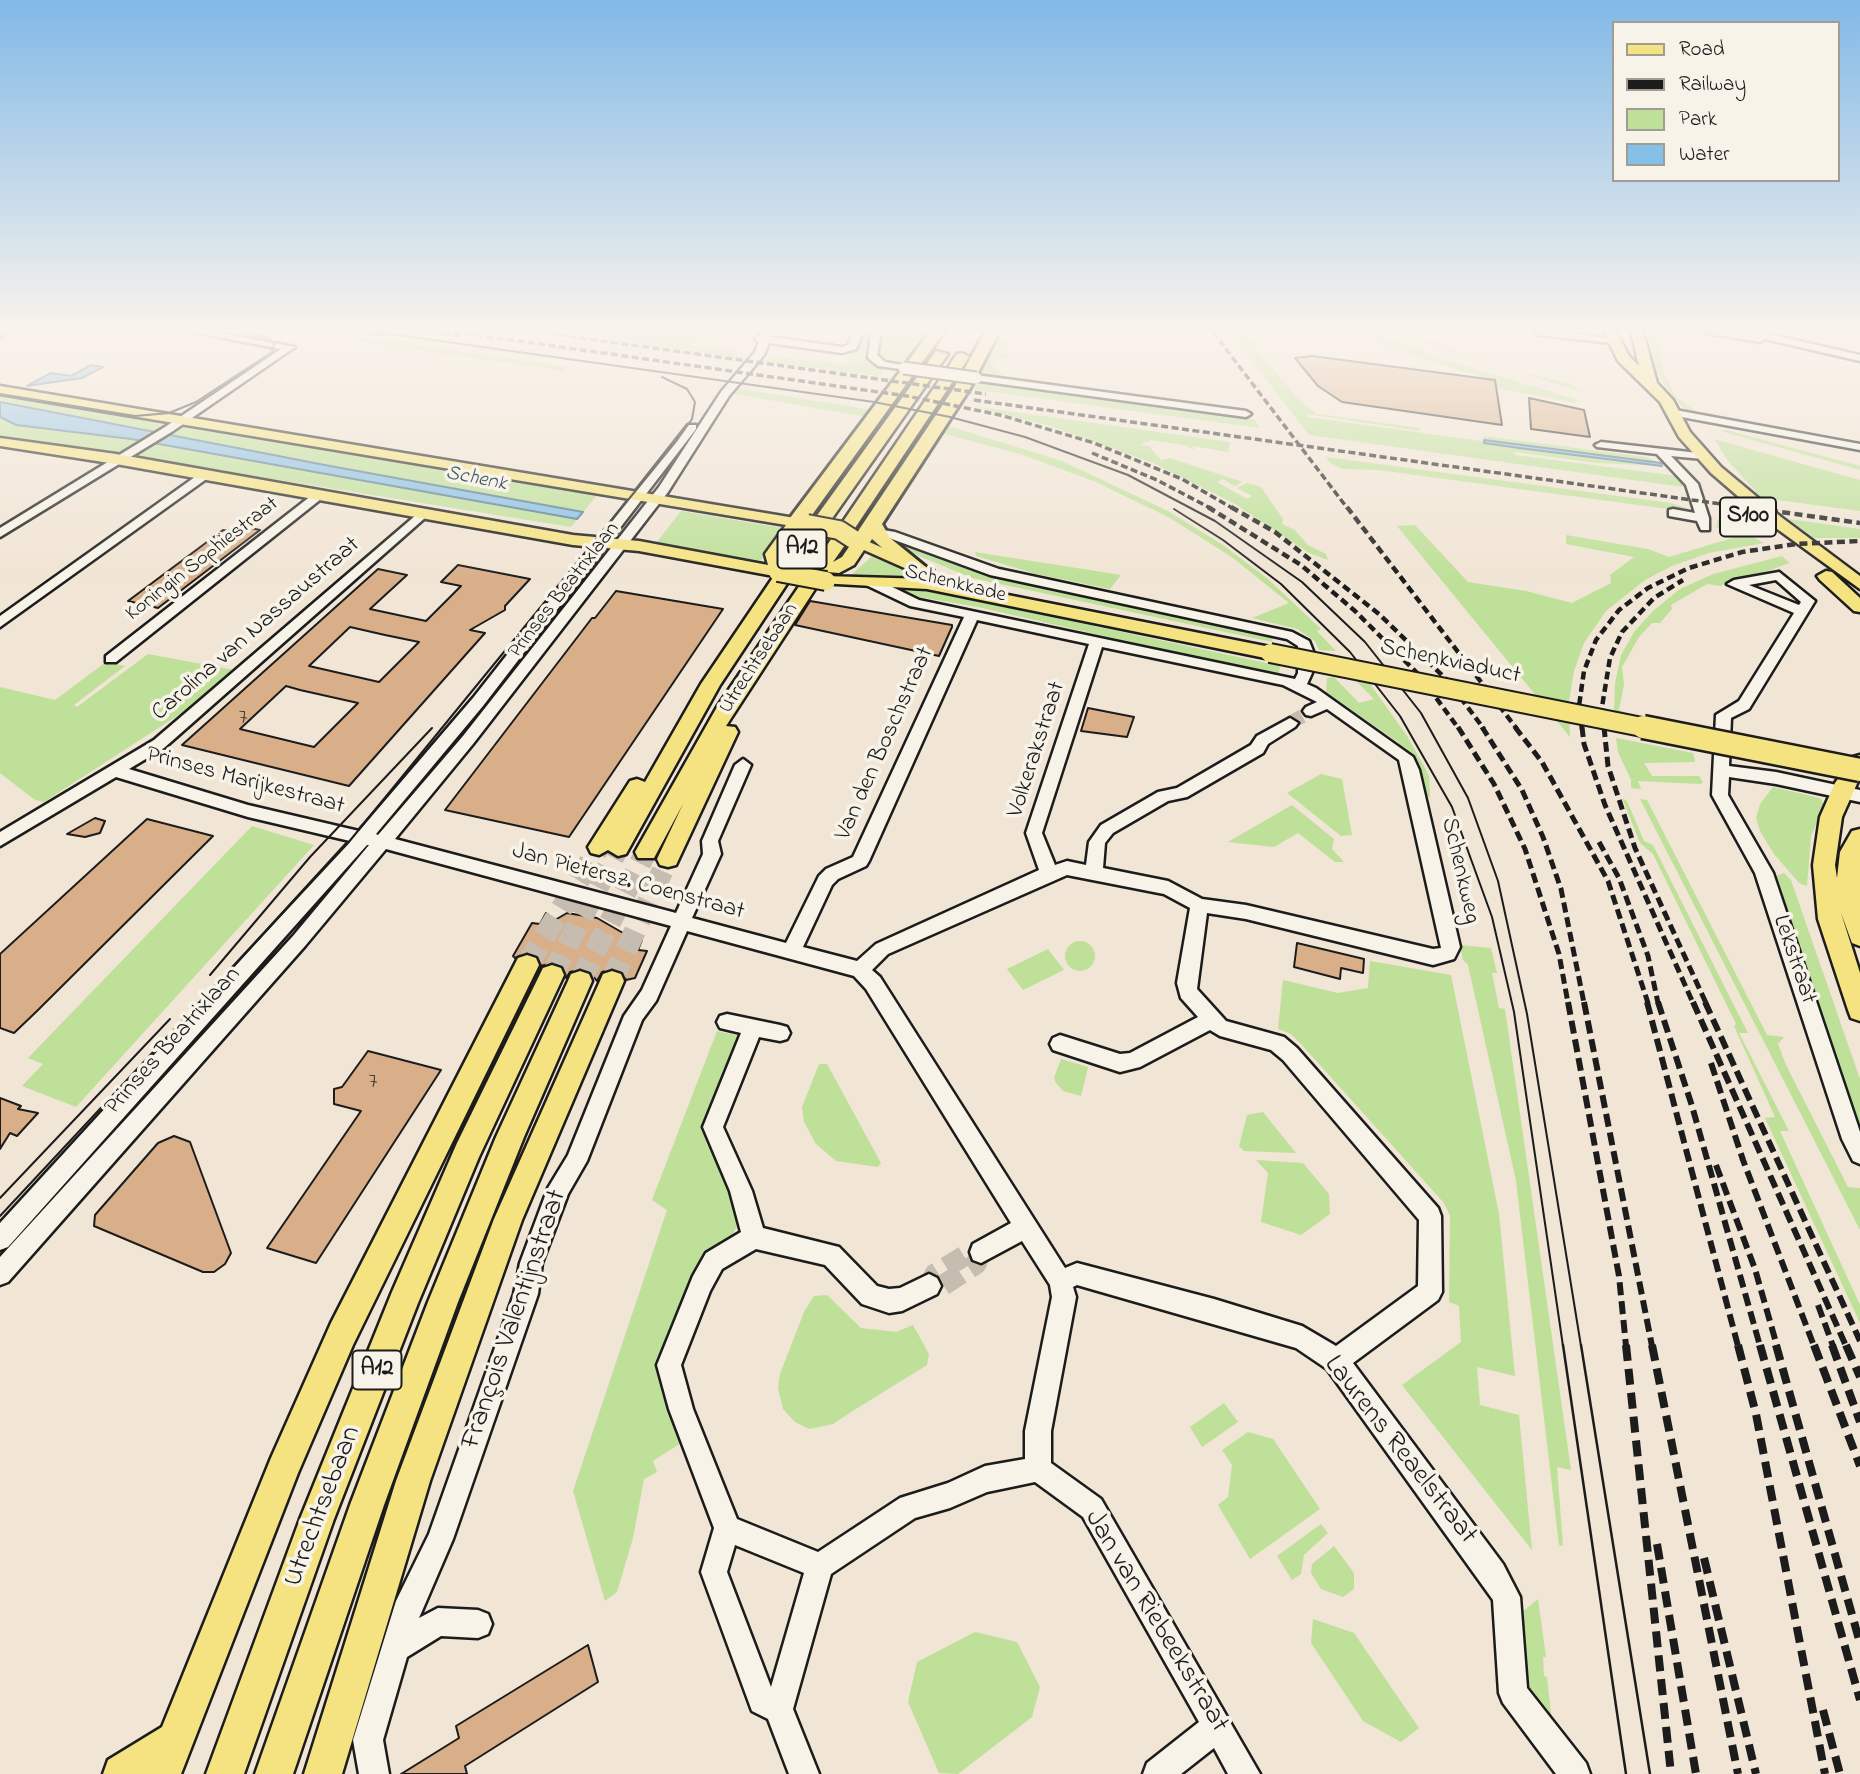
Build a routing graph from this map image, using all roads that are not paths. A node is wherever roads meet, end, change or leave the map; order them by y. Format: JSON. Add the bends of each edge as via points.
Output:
{"nodes":[{"id":1,"x":160,"y":415,"type":"edge"},
{"id":2,"x":186,"y":415,"type":"edge"},
{"id":3,"x":700,"y":415,"type":"edge"},
{"id":4,"x":712,"y":415,"type":"edge"},
{"id":5,"x":878,"y":415,"type":"edge"},
{"id":6,"x":898,"y":415,"type":"edge"},
{"id":7,"x":923,"y":415,"type":"edge"},
{"id":8,"x":943,"y":415,"type":"edge"},
{"id":9,"x":1676,"y":415,"type":"edge"},
{"id":10,"x":1685,"y":415,"type":"edge"},
{"id":11,"x":181,"y":418,"type":"junction"},
{"id":12,"x":0,"y":443,"type":"edge"},
{"id":13,"x":1601,"y":445,"type":"dead end"},
{"id":14,"x":1860,"y":447,"type":"edge"},
{"id":15,"x":1661,"y":452,"type":"junction"},
{"id":16,"x":1695,"y":456,"type":"junction"},
{"id":17,"x":116,"y":459,"type":"junction"},
{"id":18,"x":206,"y":475,"type":"junction"},
{"id":19,"x":320,"y":495,"type":"junction"},
{"id":20,"x":639,"y":496,"type":"junction"},
{"id":21,"x":657,"y":499,"type":"junction"},
{"id":22,"x":1673,"y":513,"type":"dead end"},
{"id":23,"x":422,"y":514,"type":"junction"},
{"id":24,"x":0,"y":520,"type":"edge"},
{"id":25,"x":16,"y":523,"type":"junction"},
{"id":26,"x":796,"y":531,"type":"junction"},
{"id":27,"x":0,"y":533,"type":"edge"},
{"id":28,"x":861,"y":533,"type":"junction"},
{"id":29,"x":604,"y":544,"type":"junction"},
{"id":30,"x":621,"y":544,"type":"junction"},
{"id":31,"x":917,"y":568,"type":"joint"},
{"id":32,"x":776,"y":570,"type":"junction"},
{"id":33,"x":830,"y":575,"type":"junction"},
{"id":34,"x":869,"y":581,"type":"junction"},
{"id":35,"x":1860,"y":584,"type":"edge"},
{"id":36,"x":1030,"y":603,"type":"junction"},
{"id":37,"x":1860,"y":607,"type":"edge"},
{"id":38,"x":1802,"y":611,"type":"dead end"},
{"id":39,"x":972,"y":615,"type":"junction"},
{"id":40,"x":0,"y":623,"type":"edge"},
{"id":41,"x":1097,"y":640,"type":"junction"},
{"id":42,"x":111,"y":659,"type":"dead end"},
{"id":43,"x":760,"y":659,"type":"junction"},
{"id":44,"x":1299,"y":684,"type":"junction"},
{"id":45,"x":1290,"y":723,"type":"tunnel mouth"},
{"id":46,"x":743,"y":765,"type":"dead end"},
{"id":47,"x":1859,"y":766,"type":"edge"},
{"id":48,"x":115,"y":771,"type":"junction"},
{"id":49,"x":1723,"y":771,"type":"junction"},
{"id":50,"x":1850,"y":795,"type":"edge"},
{"id":51,"x":1860,"y":837,"type":"edge"},
{"id":52,"x":363,"y":838,"type":"junction"},
{"id":53,"x":0,"y":840,"type":"edge"},
{"id":54,"x":383,"y":843,"type":"junction"},
{"id":55,"x":608,"y":847,"type":"tunnel mouth"},
{"id":56,"x":646,"y":852,"type":"tunnel mouth"},
{"id":57,"x":668,"y":859,"type":"tunnel mouth"},
{"id":58,"x":1094,"y":872,"type":"junction"},
{"id":59,"x":1049,"y":873,"type":"junction"},
{"id":60,"x":1199,"y":905,"type":"junction"},
{"id":61,"x":681,"y":923,"type":"junction"},
{"id":62,"x":1860,"y":936,"type":"edge"},
{"id":63,"x":791,"y":952,"type":"junction"},
{"id":64,"x":860,"y":970,"type":"junction"},
{"id":65,"x":568,"y":975,"type":"junction"},
{"id":66,"x":1860,"y":1010,"type":"edge"},
{"id":67,"x":1212,"y":1019,"type":"junction"},
{"id":68,"x":727,"y":1022,"type":"dead end"},
{"id":69,"x":753,"y":1028,"type":"junction"},
{"id":70,"x":780,"y":1033,"type":"dead end"},
{"id":71,"x":1060,"y":1044,"type":"dead end"},
{"id":72,"x":1856,"y":1147,"type":"edge"},
{"id":73,"x":1026,"y":1228,"type":"junction"},
{"id":74,"x":754,"y":1237,"type":"junction"},
{"id":75,"x":0,"y":1239,"type":"edge"},
{"id":76,"x":981,"y":1252,"type":"tunnel mouth"},
{"id":77,"x":0,"y":1273,"type":"edge"},
{"id":78,"x":1060,"y":1281,"type":"junction"},
{"id":79,"x":929,"y":1286,"type":"dead end"},
{"id":80,"x":1336,"y":1360,"type":"junction"},
{"id":81,"x":1038,"y":1469,"type":"junction"},
{"id":82,"x":727,"y":1528,"type":"junction"},
{"id":83,"x":820,"y":1566,"type":"junction"},
{"id":84,"x":478,"y":1624,"type":"dead end"},
{"id":85,"x":397,"y":1647,"type":"junction"},
{"id":86,"x":779,"y":1709,"type":"junction"},
{"id":87,"x":1217,"y":1726,"type":"junction"},
{"id":88,"x":169,"y":1757,"type":"edge"},
{"id":89,"x":122,"y":1774,"type":"edge"},
{"id":90,"x":225,"y":1774,"type":"edge"},
{"id":91,"x":274,"y":1774,"type":"edge"},
{"id":92,"x":323,"y":1774,"type":"edge"},
{"id":93,"x":374,"y":1774,"type":"edge"},
{"id":94,"x":804,"y":1774,"type":"edge"},
{"id":95,"x":1158,"y":1774,"type":"edge"},
{"id":96,"x":1245,"y":1774,"type":"edge"},
{"id":97,"x":1575,"y":1774,"type":"edge"}],
"edges":[{"from":1,"to":11,"type":"main road"},
{"from":2,"to":11,"type":"street"},
{"from":3,"to":20,"type":"street","name":"Prinses Beatrixlaan"},
{"from":4,"to":21,"type":"street","name":"Prinses Beatrixlaan"},
{"from":5,"to":26,"type":"highway","number":"A12"},
{"from":6,"to":55,"type":"main road","name":"Utrechtsebaan","number":"A12","via":[[794,560]]},
{"from":7,"to":43,"type":"main road","name":"Utrechtsebaan","number":"A12"},
{"from":8,"to":28,"type":"highway"},
{"from":9,"to":16,"type":"main road","number":"S100"},
{"from":10,"to":14,"type":"street"},
{"from":11,"to":17,"type":"street"},
{"from":11,"to":20,"type":"main road"},
{"from":12,"to":17,"type":"main road","name":"Schenkkade"},
{"from":13,"to":15,"type":"street"},
{"from":15,"to":16,"type":"street"},
{"from":15,"to":22,"type":"street","via":[[1691,482],[1704,522]]},
{"from":16,"to":35,"type":"main road","number":"S100"},
{"from":16,"to":37,"type":"main road","number":"S100","via":[[1701,475],[1726,499]]},
{"from":17,"to":18,"type":"main road","name":"Schenkkade"},
{"from":17,"to":25,"type":"street"},
{"from":18,"to":19,"type":"main road","name":"Schenkkade"},
{"from":18,"to":40,"type":"street"},
{"from":19,"to":23,"type":"main road","name":"Schenkkade"},
{"from":19,"to":42,"type":"street","name":"Koningin Sophiestraat"},
{"from":20,"to":21,"type":"main road"},
{"from":20,"to":29,"type":"street","name":"Prinses Beatrixlaan"},
{"from":21,"to":26,"type":"main road"},
{"from":21,"to":30,"type":"street","name":"Prinses Beatrixlaan"},
{"from":23,"to":29,"type":"main road","name":"Schenkkade"},
{"from":23,"to":48,"type":"street","name":"Carolina van Nassaustraat","via":[[169,736]]},
{"from":24,"to":25,"type":"street"},
{"from":25,"to":27,"type":"street"},
{"from":26,"to":28,"type":"main road"},
{"from":26,"to":32,"type":"main road","via":[[773,554]]},
{"from":28,"to":31,"type":"highway","via":[[883,542]]},
{"from":28,"to":33,"type":"main road","via":[[848,561]]},
{"from":28,"to":44,"type":"street","name":"Schenkkade","via":[[995,572],[1292,636],[1304,644],[1305,673]]},
{"from":29,"to":30,"type":"main road","name":"Schenkkade"},
{"from":29,"to":52,"type":"street","name":"Prinses Beatrixlaan"},
{"from":30,"to":32,"type":"main road","name":"Schenkkade"},
{"from":30,"to":54,"type":"street","name":"Prinses Beatrixlaan"},
{"from":31,"to":36,"type":"main road","name":"Schenkviaduct"},
{"from":32,"to":33,"type":"main road","name":"Schenkkade","bridge":true,"via":[[802,576]]},
{"from":33,"to":34,"type":"main road","name":"Schenkkade"},
{"from":34,"to":36,"type":"main road","name":"Schenkviaduct","via":[[927,584]]},
{"from":34,"to":39,"type":"street","name":"Schenkkade","via":[[915,603]]},
{"from":36,"to":47,"type":"main road","name":"Schenkviaduct","bridge":true},
{"from":38,"to":49,"type":"street","name":"Lekstraat","via":[[1744,705],[1724,715]]},
{"from":39,"to":41,"type":"street","name":"Schenkkade"},
{"from":39,"to":63,"type":"street","name":"Van den Boschstraat","via":[[860,861],[825,881]]},
{"from":41,"to":44,"type":"street","name":"Schenkkade"},
{"from":41,"to":59,"type":"street","name":"Volkerakstraat","via":[[1034,833]]},
{"from":43,"to":56,"type":"main road","name":"Utrechtsebaan","number":"A12","via":[[724,712]]},
{"from":43,"to":57,"type":"main road"},
{"from":44,"to":60,"type":"street","name":"Schenkweg","via":[[1319,707],[1405,757],[1451,947],[1447,954],[1433,957]]},
{"from":45,"to":58,"type":"street","via":[[1246,756],[1107,829],[1097,842]]},
{"from":46,"to":61,"type":"street","name":"François Valentijnstraat","via":[[710,841],[712,854]]},
{"from":47,"to":50,"type":"main road","name":"Lekstraat"},
{"from":48,"to":52,"type":"street","name":"Prinses Marijkestraat","via":[[248,811]]},
{"from":48,"to":53,"type":"street","name":"Carolina van Nassaustraat"},
{"from":49,"to":50,"type":"street"},
{"from":49,"to":72,"type":"street","name":"Lekstraat","via":[[1720,794],[1764,873]]},
{"from":50,"to":66,"type":"main road","name":"Lekstraat","via":[[1826,835],[1826,894]]},
{"from":51,"to":62,"type":"main road","via":[[1851,852],[1848,886]]},
{"from":52,"to":54,"type":"street"},
{"from":52,"to":75,"type":"street","name":"Prinses Beatrixlaan"},
{"from":54,"to":61,"type":"street","name":"Jan Pietersz. Coenstraat"},
{"from":54,"to":77,"type":"street","name":"Prinses Beatrixlaan"},
{"from":58,"to":59,"type":"street","name":"Schenkweg","via":[[1067,868]]},
{"from":58,"to":60,"type":"street","name":"Schenkweg","via":[[1167,888]]},
{"from":59,"to":64,"type":"street","via":[[882,949]]},
{"from":60,"to":67,"type":"street","via":[[1186,983],[1188,992]]},
{"from":61,"to":63,"type":"street","name":"Jan Pietersz. Coenstraat"},
{"from":61,"to":85,"type":"street","name":"François Valentijnstraat","via":[[649,995],[634,1016],[576,1161],[559,1188],[440,1539],[411,1601]]},
{"from":63,"to":64,"type":"street","name":"Jan Pietersz. Coenstraat"},
{"from":64,"to":73,"type":"street"},
{"from":65,"to":88,"type":"main road","via":[[342,1334]]},
{"from":65,"to":90,"type":"main road","name":"Utrechtsebaan","number":"A12","via":[[467,1152],[317,1520]]},
{"from":65,"to":91,"type":"main road","name":"Utrechtsebaan","number":"A12","via":[[510,1138],[367,1505]]},
{"from":65,"to":92,"type":"main road","via":[[527,1172],[413,1481]]},
{"from":67,"to":71,"type":"street","via":[[1133,1062],[1120,1063]]},
{"from":67,"to":80,"type":"street","via":[[1229,1032],[1276,1042],[1290,1054],[1430,1216],[1430,1292]]},
{"from":68,"to":69,"type":"street"},
{"from":69,"to":70,"type":"street"},
{"from":69,"to":74,"type":"street","via":[[713,1127]]},
{"from":73,"to":76,"type":"street"},
{"from":73,"to":78,"type":"street"},
{"from":74,"to":79,"type":"street","via":[[831,1255],[870,1296],[902,1299]]},
{"from":74,"to":82,"type":"street","via":[[714,1261],[669,1365]]},
{"from":78,"to":80,"type":"street","name":"Laurens Reaelstraat","via":[[1077,1274],[1214,1311],[1302,1338]]},
{"from":78,"to":81,"type":"street","via":[[1064,1297],[1038,1431]]},
{"from":80,"to":97,"type":"street","name":"Laurens Reaelstraat","via":[[1493,1574],[1506,1597],[1507,1692]]},
{"from":81,"to":83,"type":"street","via":[[985,1479],[909,1507]]},
{"from":81,"to":87,"type":"street","name":"Jan van Riebeekstraat","via":[[1092,1508]]},
{"from":82,"to":83,"type":"street"},
{"from":82,"to":86,"type":"street","via":[[714,1572],[762,1701]]},
{"from":83,"to":86,"type":"street"},
{"from":84,"to":85,"type":"street","via":[[438,1622]]},
{"from":85,"to":93,"type":"street","name":"François Valentijnstraat","via":[[368,1740]]},
{"from":86,"to":94,"type":"street"},
{"from":87,"to":95,"type":"street"},
{"from":87,"to":96,"type":"street","name":"Jan van Riebeekstraat"},
{"from":88,"to":89,"type":"main road"}]}
